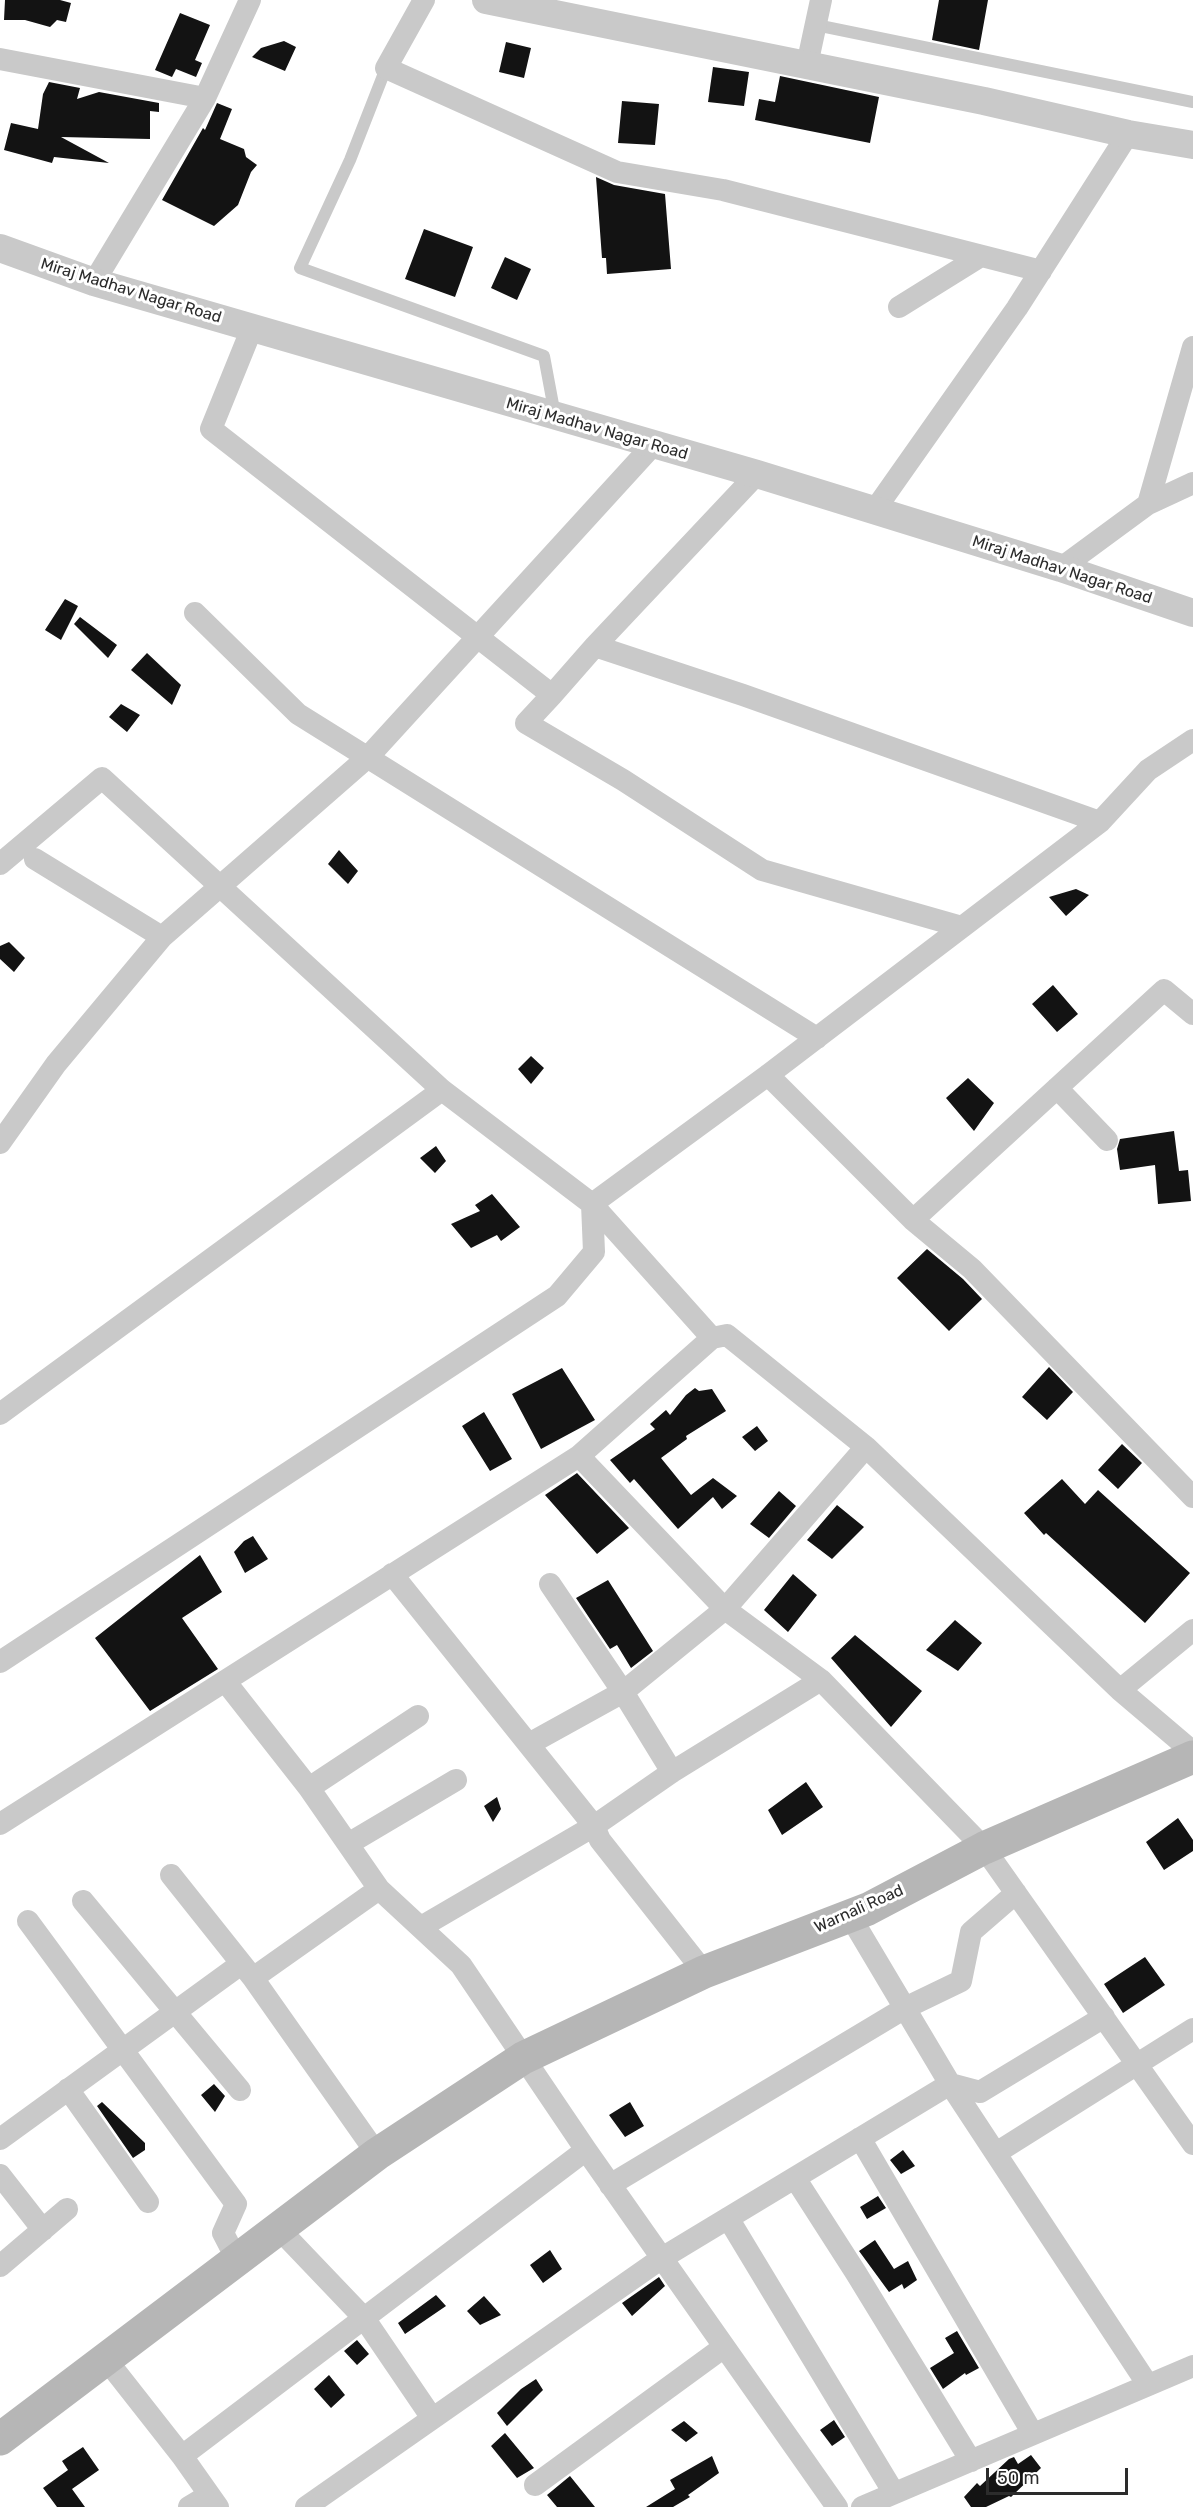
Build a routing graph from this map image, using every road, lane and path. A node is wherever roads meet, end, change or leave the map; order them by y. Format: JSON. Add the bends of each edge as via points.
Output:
{"nodes":[{"id":1,"x":250,"y":0,"type":"edge"},
{"id":2,"x":424,"y":0,"type":"edge"},
{"id":3,"x":821,"y":0,"type":"edge"},
{"id":4,"x":494,"y":1,"type":"edge"},
{"id":5,"x":816,"y":25,"type":"junction"},
{"id":6,"x":0,"y":58,"type":"edge"},
{"id":7,"x":807,"y":65,"type":"junction"},
{"id":8,"x":386,"y":68,"type":"junction"},
{"id":9,"x":205,"y":98,"type":"junction"},
{"id":10,"x":1193,"y":102,"type":"edge"},
{"id":11,"x":1128,"y":134,"type":"junction"},
{"id":12,"x":1193,"y":145,"type":"edge"},
{"id":13,"x":0,"y":248,"type":"edge"},
{"id":14,"x":981,"y":256,"type":"junction"},
{"id":15,"x":1041,"y":271,"type":"junction"},
{"id":16,"x":94,"y":282,"type":"junction"},
{"id":17,"x":899,"y":307,"type":"dead end"},
{"id":18,"x":252,"y":328,"type":"junction"},
{"id":19,"x":1193,"y":346,"type":"edge"},
{"id":20,"x":555,"y":417,"type":"junction"},
{"id":21,"x":653,"y":445,"type":"junction"},
{"id":22,"x":757,"y":474,"type":"junction"},
{"id":23,"x":1193,"y":483,"type":"edge"},
{"id":24,"x":1148,"y":504,"type":"junction"},
{"id":25,"x":874,"y":511,"type":"junction"},
{"id":26,"x":1061,"y":568,"type":"junction"},
{"id":27,"x":195,"y":613,"type":"dead end"},
{"id":28,"x":1193,"y":613,"type":"edge"},
{"id":29,"x":477,"y":638,"type":"junction"},
{"id":30,"x":594,"y":646,"type":"junction"},
{"id":31,"x":552,"y":695,"type":"junction"},
{"id":32,"x":1193,"y":740,"type":"edge"},
{"id":33,"x":368,"y":757,"type":"junction"},
{"id":34,"x":1100,"y":822,"type":"junction"},
{"id":35,"x":35,"y":859,"type":"dead end"},
{"id":36,"x":0,"y":864,"type":"edge"},
{"id":37,"x":220,"y":886,"type":"junction"},
{"id":38,"x":962,"y":927,"type":"junction"},
{"id":39,"x":162,"y":936,"type":"junction"},
{"id":40,"x":1193,"y":1014,"type":"edge"},
{"id":41,"x":817,"y":1038,"type":"junction"},
{"id":42,"x":768,"y":1075,"type":"junction"},
{"id":43,"x":1057,"y":1088,"type":"junction"},
{"id":44,"x":442,"y":1090,"type":"junction"},
{"id":45,"x":1107,"y":1140,"type":"dead end"},
{"id":46,"x":0,"y":1143,"type":"edge"},
{"id":47,"x":592,"y":1204,"type":"junction"},
{"id":48,"x":913,"y":1220,"type":"junction"},
{"id":49,"x":712,"y":1338,"type":"junction"},
{"id":50,"x":0,"y":1414,"type":"edge"},
{"id":51,"x":866,"y":1447,"type":"junction"},
{"id":52,"x":579,"y":1456,"type":"junction"},
{"id":53,"x":1193,"y":1497,"type":"edge"},
{"id":54,"x":392,"y":1574,"type":"junction"},
{"id":55,"x":550,"y":1584,"type":"dead end"},
{"id":56,"x":725,"y":1609,"type":"junction"},
{"id":57,"x":1193,"y":1630,"type":"edge"},
{"id":58,"x":0,"y":1662,"type":"edge"},
{"id":59,"x":821,"y":1680,"type":"junction"},
{"id":60,"x":225,"y":1681,"type":"junction"},
{"id":61,"x":1120,"y":1690,"type":"junction"},
{"id":62,"x":623,"y":1692,"type":"junction"},
{"id":63,"x":418,"y":1716,"type":"dead end"},
{"id":64,"x":529,"y":1744,"type":"junction"},
{"id":65,"x":1193,"y":1752,"type":"edge"},
{"id":66,"x":1193,"y":1757,"type":"edge"},
{"id":67,"x":672,"y":1772,"type":"junction"},
{"id":68,"x":456,"y":1780,"type":"dead end"},
{"id":69,"x":309,"y":1788,"type":"junction"},
{"id":70,"x":0,"y":1824,"type":"edge"},
{"id":71,"x":594,"y":1826,"type":"junction"},
{"id":72,"x":348,"y":1844,"type":"junction"},
{"id":73,"x":984,"y":1848,"type":"junction"},
{"id":74,"x":171,"y":1875,"type":"dead end"},
{"id":75,"x":379,"y":1889,"type":"junction"},
{"id":76,"x":1016,"y":1893,"type":"junction"},
{"id":77,"x":83,"y":1901,"type":"dead end"},
{"id":78,"x":850,"y":1916,"type":"junction"},
{"id":79,"x":28,"y":1921,"type":"dead end"},
{"id":80,"x":422,"y":1927,"type":"junction"},
{"id":81,"x":247,"y":1971,"type":"junction"},
{"id":82,"x":704,"y":1972,"type":"junction"},
{"id":83,"x":905,"y":2008,"type":"junction"},
{"id":84,"x":175,"y":2012,"type":"junction"},
{"id":85,"x":1104,"y":2017,"type":"junction"},
{"id":86,"x":1193,"y":2029,"type":"edge"},
{"id":87,"x":123,"y":2050,"type":"junction"},
{"id":88,"x":523,"y":2058,"type":"junction"},
{"id":89,"x":1138,"y":2065,"type":"junction"},
{"id":90,"x":950,"y":2084,"type":"junction"},
{"id":91,"x":68,"y":2089,"type":"junction"},
{"id":92,"x":240,"y":2090,"type":"dead end"},
{"id":93,"x":0,"y":2139,"type":"edge"},
{"id":94,"x":860,"y":2139,"type":"junction"},
{"id":95,"x":1193,"y":2144,"type":"edge"},
{"id":96,"x":585,"y":2150,"type":"junction"},
{"id":97,"x":996,"y":2153,"type":"junction"},
{"id":98,"x":377,"y":2154,"type":"junction"},
{"id":99,"x":0,"y":2175,"type":"edge"},
{"id":100,"x":795,"y":2178,"type":"junction"},
{"id":101,"x":610,"y":2185,"type":"junction"},
{"id":102,"x":148,"y":2202,"type":"dead end"},
{"id":103,"x":67,"y":2210,"type":"dead end"},
{"id":104,"x":728,"y":2218,"type":"junction"},
{"id":105,"x":279,"y":2229,"type":"junction"},
{"id":106,"x":43,"y":2230,"type":"junction"},
{"id":107,"x":662,"y":2258,"type":"junction"},
{"id":108,"x":237,"y":2260,"type":"junction"},
{"id":109,"x":0,"y":2266,"type":"edge"},
{"id":110,"x":364,"y":2318,"type":"junction"},
{"id":111,"x":724,"y":2347,"type":"junction"},
{"id":112,"x":105,"y":2358,"type":"junction"},
{"id":113,"x":1193,"y":2366,"type":"edge"},
{"id":114,"x":1148,"y":2385,"type":"junction"},
{"id":115,"x":432,"y":2418,"type":"junction"},
{"id":116,"x":1033,"y":2434,"type":"junction"},
{"id":117,"x":0,"y":2439,"type":"edge"},
{"id":118,"x":182,"y":2456,"type":"junction"},
{"id":119,"x":970,"y":2461,"type":"junction"},
{"id":120,"x":535,"y":2485,"type":"dead end"},
{"id":121,"x":894,"y":2493,"type":"junction"},
{"id":122,"x":213,"y":2501,"type":"edge"},
{"id":123,"x":189,"y":2507,"type":"edge"},
{"id":124,"x":306,"y":2507,"type":"edge"},
{"id":125,"x":837,"y":2507,"type":"edge"},
{"id":126,"x":862,"y":2507,"type":"edge"}],
"edges":[{"from":1,"to":9,"type":"street"},
{"from":2,"to":8,"type":"street"},
{"from":3,"to":5,"type":"street"},
{"from":4,"to":7,"type":"street"},
{"from":5,"to":7,"type":"street"},
{"from":5,"to":10,"type":"lane"},
{"from":6,"to":9,"type":"street"},
{"from":7,"to":11,"type":"street"},
{"from":8,"to":14,"type":"street","via":[[617,172],[723,190]]},
{"from":8,"to":20,"type":"lane","via":[[350,160],[300,268],[544,356]]},
{"from":9,"to":16,"type":"street"},
{"from":11,"to":12,"type":"street"},
{"from":11,"to":15,"type":"street"},
{"from":13,"to":16,"type":"street","name":"Miraj Madhav Nagar Road"},
{"from":14,"to":15,"type":"street"},
{"from":14,"to":17,"type":"street"},
{"from":15,"to":25,"type":"street"},
{"from":16,"to":18,"type":"street","name":"Miraj Madhav Nagar Road"},
{"from":18,"to":20,"type":"street","name":"Miraj Madhav Nagar Road"},
{"from":18,"to":29,"type":"street","via":[[211,429]]},
{"from":19,"to":24,"type":"street"},
{"from":20,"to":21,"type":"street","name":"Miraj Madhav Nagar Road"},
{"from":21,"to":22,"type":"street","name":"Miraj Madhav Nagar Road"},
{"from":21,"to":29,"type":"street"},
{"from":22,"to":25,"type":"street","name":"Miraj Madhav Nagar Road"},
{"from":22,"to":30,"type":"street"},
{"from":23,"to":24,"type":"street"},
{"from":24,"to":26,"type":"street"},
{"from":25,"to":26,"type":"street","name":"Miraj Madhav Nagar Road"},
{"from":26,"to":28,"type":"street","name":"Miraj Madhav Nagar Road"},
{"from":27,"to":33,"type":"street","via":[[298,714]]},
{"from":29,"to":31,"type":"street"},
{"from":29,"to":33,"type":"street"},
{"from":30,"to":31,"type":"street"},
{"from":30,"to":34,"type":"street"},
{"from":31,"to":38,"type":"street","via":[[526,723],[762,870]]},
{"from":32,"to":34,"type":"street","via":[[1148,770]]},
{"from":33,"to":37,"type":"street"},
{"from":33,"to":41,"type":"street"},
{"from":34,"to":38,"type":"street"},
{"from":35,"to":39,"type":"street"},
{"from":36,"to":37,"type":"street","via":[[102,778]]},
{"from":37,"to":39,"type":"street"},
{"from":37,"to":44,"type":"street"},
{"from":38,"to":41,"type":"street"},
{"from":39,"to":46,"type":"street","via":[[56,1064]]},
{"from":40,"to":43,"type":"street","via":[[1164,990]]},
{"from":41,"to":42,"type":"street"},
{"from":42,"to":47,"type":"street"},
{"from":42,"to":48,"type":"street"},
{"from":43,"to":45,"type":"street"},
{"from":43,"to":48,"type":"street"},
{"from":44,"to":47,"type":"street"},
{"from":44,"to":50,"type":"street"},
{"from":47,"to":49,"type":"street"},
{"from":47,"to":58,"type":"street","via":[[594,1252],[558,1296]]},
{"from":48,"to":53,"type":"street","via":[[972,1269]]},
{"from":49,"to":51,"type":"street","via":[[727,1335]]},
{"from":49,"to":52,"type":"street"},
{"from":51,"to":56,"type":"street"},
{"from":51,"to":61,"type":"street"},
{"from":52,"to":54,"type":"street"},
{"from":52,"to":56,"type":"street"},
{"from":54,"to":60,"type":"street"},
{"from":54,"to":64,"type":"street"},
{"from":55,"to":62,"type":"street"},
{"from":56,"to":59,"type":"street"},
{"from":56,"to":62,"type":"street"},
{"from":57,"to":61,"type":"street"},
{"from":59,"to":67,"type":"street"},
{"from":59,"to":73,"type":"street"},
{"from":60,"to":69,"type":"street"},
{"from":60,"to":70,"type":"street"},
{"from":61,"to":65,"type":"street"},
{"from":62,"to":64,"type":"street"},
{"from":62,"to":67,"type":"street"},
{"from":63,"to":69,"type":"street"},
{"from":64,"to":71,"type":"street"},
{"from":66,"to":73,"type":"main road","name":"Warnali Road"},
{"from":67,"to":71,"type":"street"},
{"from":68,"to":72,"type":"street"},
{"from":69,"to":72,"type":"street"},
{"from":71,"to":80,"type":"street"},
{"from":71,"to":82,"type":"street","via":[[600,1840]]},
{"from":72,"to":75,"type":"street"},
{"from":73,"to":76,"type":"street"},
{"from":73,"to":78,"type":"main road","name":"Warnali Road"},
{"from":74,"to":81,"type":"street"},
{"from":75,"to":80,"type":"street"},
{"from":75,"to":81,"type":"street"},
{"from":76,"to":83,"type":"street","via":[[971,1932],[961,1981]]},
{"from":76,"to":85,"type":"street"},
{"from":77,"to":84,"type":"street"},
{"from":78,"to":82,"type":"main road","name":"Warnali Road"},
{"from":78,"to":83,"type":"street"},
{"from":79,"to":87,"type":"street"},
{"from":80,"to":88,"type":"street","via":[[461,1965]]},
{"from":81,"to":84,"type":"street"},
{"from":81,"to":98,"type":"street"},
{"from":82,"to":88,"type":"main road","name":"Warnali Road"},
{"from":83,"to":90,"type":"street"},
{"from":83,"to":101,"type":"street"},
{"from":84,"to":87,"type":"street"},
{"from":84,"to":92,"type":"street"},
{"from":85,"to":89,"type":"street"},
{"from":85,"to":90,"type":"street","via":[[980,2092]]},
{"from":86,"to":89,"type":"street"},
{"from":87,"to":91,"type":"street"},
{"from":87,"to":108,"type":"street","via":[[236,2204],[223,2233]]},
{"from":88,"to":96,"type":"street"},
{"from":88,"to":98,"type":"main road","name":"Warnali Road"},
{"from":89,"to":95,"type":"street"},
{"from":89,"to":97,"type":"street"},
{"from":90,"to":94,"type":"street"},
{"from":90,"to":97,"type":"street"},
{"from":91,"to":93,"type":"street"},
{"from":91,"to":102,"type":"street"},
{"from":94,"to":100,"type":"street"},
{"from":94,"to":116,"type":"street"},
{"from":96,"to":101,"type":"street"},
{"from":96,"to":110,"type":"street"},
{"from":97,"to":114,"type":"street"},
{"from":98,"to":105,"type":"main road","name":"Warnali Road"},
{"from":99,"to":106,"type":"street"},
{"from":100,"to":104,"type":"street"},
{"from":100,"to":119,"type":"street"},
{"from":101,"to":107,"type":"street"},
{"from":103,"to":106,"type":"street"},
{"from":104,"to":107,"type":"street"},
{"from":104,"to":121,"type":"street"},
{"from":105,"to":108,"type":"main road","name":"Warnali Road"},
{"from":105,"to":110,"type":"street"},
{"from":106,"to":109,"type":"street"},
{"from":107,"to":111,"type":"street"},
{"from":107,"to":115,"type":"street"},
{"from":108,"to":112,"type":"main road","name":"Warnali Road"},
{"from":110,"to":115,"type":"street"},
{"from":110,"to":118,"type":"street"},
{"from":111,"to":120,"type":"street"},
{"from":111,"to":125,"type":"street"},
{"from":112,"to":117,"type":"main road","name":"Warnali Road"},
{"from":112,"to":118,"type":"street"},
{"from":113,"to":114,"type":"street"},
{"from":114,"to":116,"type":"street"},
{"from":115,"to":124,"type":"street"},
{"from":116,"to":119,"type":"street"},
{"from":118,"to":122,"type":"street"},
{"from":119,"to":121,"type":"street"},
{"from":121,"to":126,"type":"street"},
{"from":122,"to":123,"type":"street"}]}
